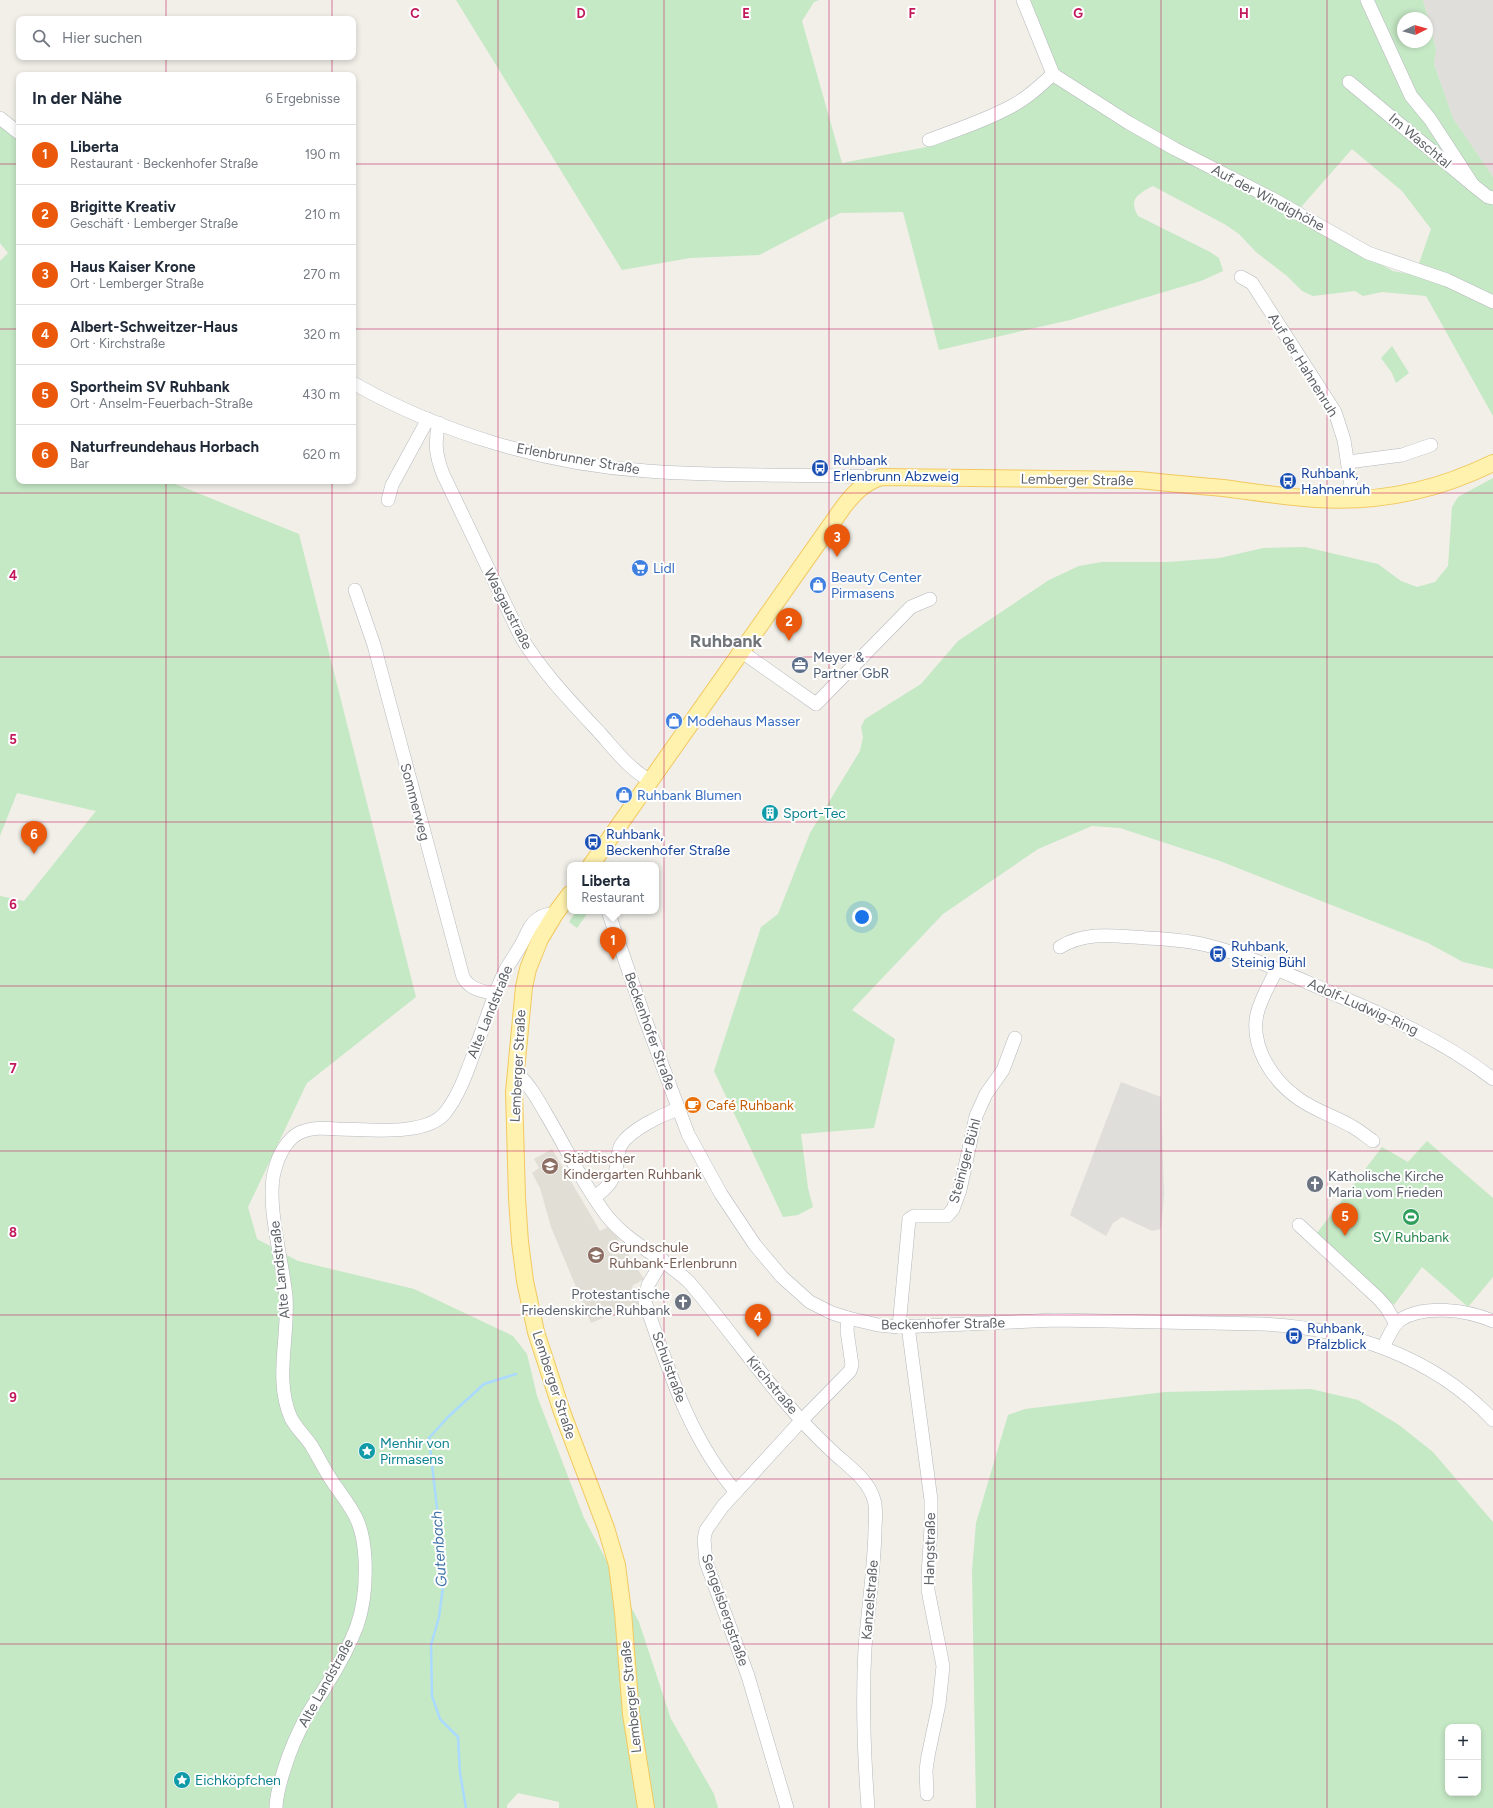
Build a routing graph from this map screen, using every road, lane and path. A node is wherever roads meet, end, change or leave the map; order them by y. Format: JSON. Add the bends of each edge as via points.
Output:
{"nodes":[{"id":1,"x":1023,"y":0,"type":"edge"},
{"id":2,"x":1367,"y":0,"type":"edge"},
{"id":3,"x":1053,"y":74,"type":"junction"},
{"id":4,"x":1349,"y":82,"type":"dead end"},
{"id":5,"x":0,"y":118,"type":"edge"},
{"id":6,"x":16,"y":131,"type":"edge"},
{"id":7,"x":929,"y":140,"type":"dead end"},
{"id":8,"x":1473,"y":185,"type":"junction"},
{"id":9,"x":1493,"y":198,"type":"edge"},
{"id":10,"x":1241,"y":277,"type":"dead end"},
{"id":11,"x":1493,"y":302,"type":"edge"},
{"id":12,"x":356,"y":384,"type":"edge"},
{"id":13,"x":433,"y":421,"type":"junction"},
{"id":14,"x":1431,"y":445,"type":"dead end"},
{"id":15,"x":1348,"y":462,"type":"junction"},
{"id":16,"x":1493,"y":463,"type":"edge"},
{"id":17,"x":839,"y":476,"type":"junction"},
{"id":18,"x":881,"y":477,"type":"junction"},
{"id":19,"x":857,"y":490,"type":"junction"},
{"id":20,"x":1353,"y":499,"type":"junction"},
{"id":21,"x":388,"y":500,"type":"dead end"},
{"id":22,"x":355,"y":590,"type":"dead end"},
{"id":23,"x":930,"y":599,"type":"dead end"},
{"id":24,"x":742,"y":652,"type":"junction"},
{"id":25,"x":651,"y":781,"type":"junction"},
{"id":26,"x":593,"y":862,"type":"edge"},
{"id":27,"x":567,"y":898,"type":"edge"},
{"id":28,"x":555,"y":914,"type":"junction"},
{"id":29,"x":609,"y":914,"type":"edge"},
{"id":30,"x":1060,"y":947,"type":"dead end"},
{"id":31,"x":1277,"y":969,"type":"junction"},
{"id":32,"x":496,"y":994,"type":"junction"},
{"id":33,"x":1015,"y":1038,"type":"dead end"},
{"id":34,"x":516,"y":1072,"type":"junction"},
{"id":35,"x":1493,"y":1079,"type":"edge"},
{"id":36,"x":678,"y":1109,"type":"junction"},
{"id":37,"x":1373,"y":1142,"type":"dead end"},
{"id":38,"x":594,"y":1198,"type":"junction"},
{"id":39,"x":1299,"y":1226,"type":"dead end"},
{"id":40,"x":663,"y":1260,"type":"junction"},
{"id":41,"x":848,"y":1318,"type":"junction"},
{"id":42,"x":1493,"y":1321,"type":"edge"},
{"id":43,"x":1396,"y":1324,"type":"junction"},
{"id":44,"x":904,"y":1326,"type":"junction"},
{"id":45,"x":1384,"y":1347,"type":"junction"},
{"id":46,"x":1493,"y":1420,"type":"edge"},
{"id":47,"x":801,"y":1421,"type":"junction"},
{"id":48,"x":736,"y":1492,"type":"junction"},
{"id":49,"x":927,"y":1794,"type":"dead end"},
{"id":50,"x":276,"y":1808,"type":"edge"},
{"id":51,"x":646,"y":1808,"type":"edge"},
{"id":52,"x":787,"y":1808,"type":"edge"},
{"id":53,"x":868,"y":1808,"type":"edge"}],
"edges":[{"from":1,"to":3,"type":"street"},
{"from":2,"to":8,"type":"street","via":[[1411,96],[1430,119]]},
{"from":3,"to":7,"type":"street","via":[[1012,106]]},
{"from":3,"to":11,"type":"street","name":"Auf der Windighöhe","via":[[1129,123],[1368,253],[1447,280]]},
{"from":4,"to":8,"type":"street","name":"Im Waschtal"},
{"from":5,"to":6,"type":"street"},
{"from":8,"to":9,"type":"street","name":"Im Waschtal"},
{"from":10,"to":15,"type":"street","name":"Auf der Hahnenruh","via":[[1252,283],[1326,396],[1339,424]]},
{"from":12,"to":13,"type":"street","name":"Erlenbrunner Straße"},
{"from":13,"to":17,"type":"street","name":"Erlenbrunner Straße","via":[[513,448],[606,466],[682,473]]},
{"from":13,"to":21,"type":"street","via":[[392,485]]},
{"from":13,"to":25,"type":"street","name":"Wasgaustraße","via":[[437,458],[442,474],[520,635],[535,659],[633,770]]},
{"from":14,"to":15,"type":"street","via":[[1402,455]]},
{"from":15,"to":20,"type":"street","name":"Auf der Hahnenruh"},
{"from":16,"to":20,"type":"main road","name":"Lemberger Straße","via":[[1440,484],[1404,493]]},
{"from":17,"to":18,"type":"street","name":"Erlenbrunner Straße"},
{"from":17,"to":19,"type":"street"},
{"from":18,"to":19,"type":"main road","name":"Lemberger Straße"},
{"from":18,"to":20,"type":"main road","name":"Lemberger Straße","via":[[1138,480],[1317,499]]},
{"from":19,"to":24,"type":"main road","name":"Lemberger Straße"},
{"from":22,"to":32,"type":"street","name":"Sommerweg","via":[[374,645],[463,977],[472,988]]},
{"from":23,"to":24,"type":"street","via":[[911,607],[816,704]]},
{"from":24,"to":25,"type":"main road","name":"Lemberger Straße"},
{"from":25,"to":26,"type":"main road","name":"Lemberger Straße"},
{"from":27,"to":28,"type":"main road","name":"Lemberger Straße"},
{"from":28,"to":32,"type":"street","name":"Alte Landstraße","via":[[543,916],[532,924],[506,969]]},
{"from":28,"to":34,"type":"main road","name":"Lemberger Straße","via":[[537,946],[526,975]]},
{"from":29,"to":36,"type":"street","name":"Beckenhofer Straße"},
{"from":30,"to":31,"type":"street","name":"Adolf-Ludwig-Ring","via":[[1071,941],[1093,936],[1170,940],[1231,952]]},
{"from":31,"to":35,"type":"street","name":"Adolf-Ludwig-Ring","via":[[1389,1017],[1457,1053]]},
{"from":31,"to":37,"type":"street","via":[[1257,1014],[1256,1034],[1262,1054],[1275,1076],[1292,1093],[1312,1107],[1354,1127]]},
{"from":32,"to":50,"type":"street","name":"Alte Landstraße","via":[[457,1094],[438,1119],[423,1126],[398,1129],[323,1128],[299,1133],[277,1160],[273,1174],[273,1205],[286,1297],[282,1373],[286,1404],[292,1421],[309,1442],[360,1524],[365,1564],[361,1610],[357,1624],[345,1653],[297,1734],[276,1798]]},
{"from":33,"to":44,"type":"street","name":"Steiniger Bühl","via":[[1003,1070],[986,1094],[976,1116],[960,1190],[952,1209],[947,1216],[914,1216],[909,1219]]},
{"from":34,"to":38,"type":"street","via":[[531,1088]]},
{"from":34,"to":51,"type":"main road","name":"Lemberger Straße","via":[[514,1092],[517,1198],[525,1281],[536,1332],[552,1384],[606,1528],[617,1565],[631,1714]]},
{"from":36,"to":38,"type":"street","via":[[642,1127],[624,1141],[608,1188]]},
{"from":36,"to":41,"type":"street","name":"Beckenhofer Straße","via":[[688,1134],[721,1194],[767,1260],[810,1302]]},
{"from":38,"to":40,"type":"street","via":[[619,1229]]},
{"from":39,"to":43,"type":"street","via":[[1378,1298]]},
{"from":40,"to":47,"type":"street","name":"Kirchstraße","via":[[690,1282]]},
{"from":40,"to":48,"type":"street","name":"Schulstraße","via":[[648,1286],[645,1302],[688,1418],[704,1447]]},
{"from":41,"to":44,"type":"street","name":"Beckenhofer Straße","via":[[878,1325]]},
{"from":41,"to":47,"type":"street","name":"Sengelsbergstraße","via":[[852,1368]]},
{"from":42,"to":43,"type":"street","via":[[1472,1313],[1443,1310],[1417,1314]]},
{"from":43,"to":45,"type":"street"},
{"from":44,"to":45,"type":"street","name":"Beckenhofer Straße","via":[[1056,1320],[1262,1324],[1320,1331]]},
{"from":44,"to":49,"type":"street","name":"Hangstraße","via":[[930,1500],[928,1590],[943,1666],[939,1704],[926,1770]]},
{"from":45,"to":46,"type":"street","via":[[1428,1368]]},
{"from":47,"to":48,"type":"street","name":"Sengelsbergstraße"},
{"from":47,"to":53,"type":"street","name":"Kanzelstraße","via":[[867,1485],[874,1501],[874,1555],[863,1693]]},
{"from":48,"to":52,"type":"street","name":"Sengelsbergstraße","via":[[706,1530],[705,1554],[748,1676]]}]}
